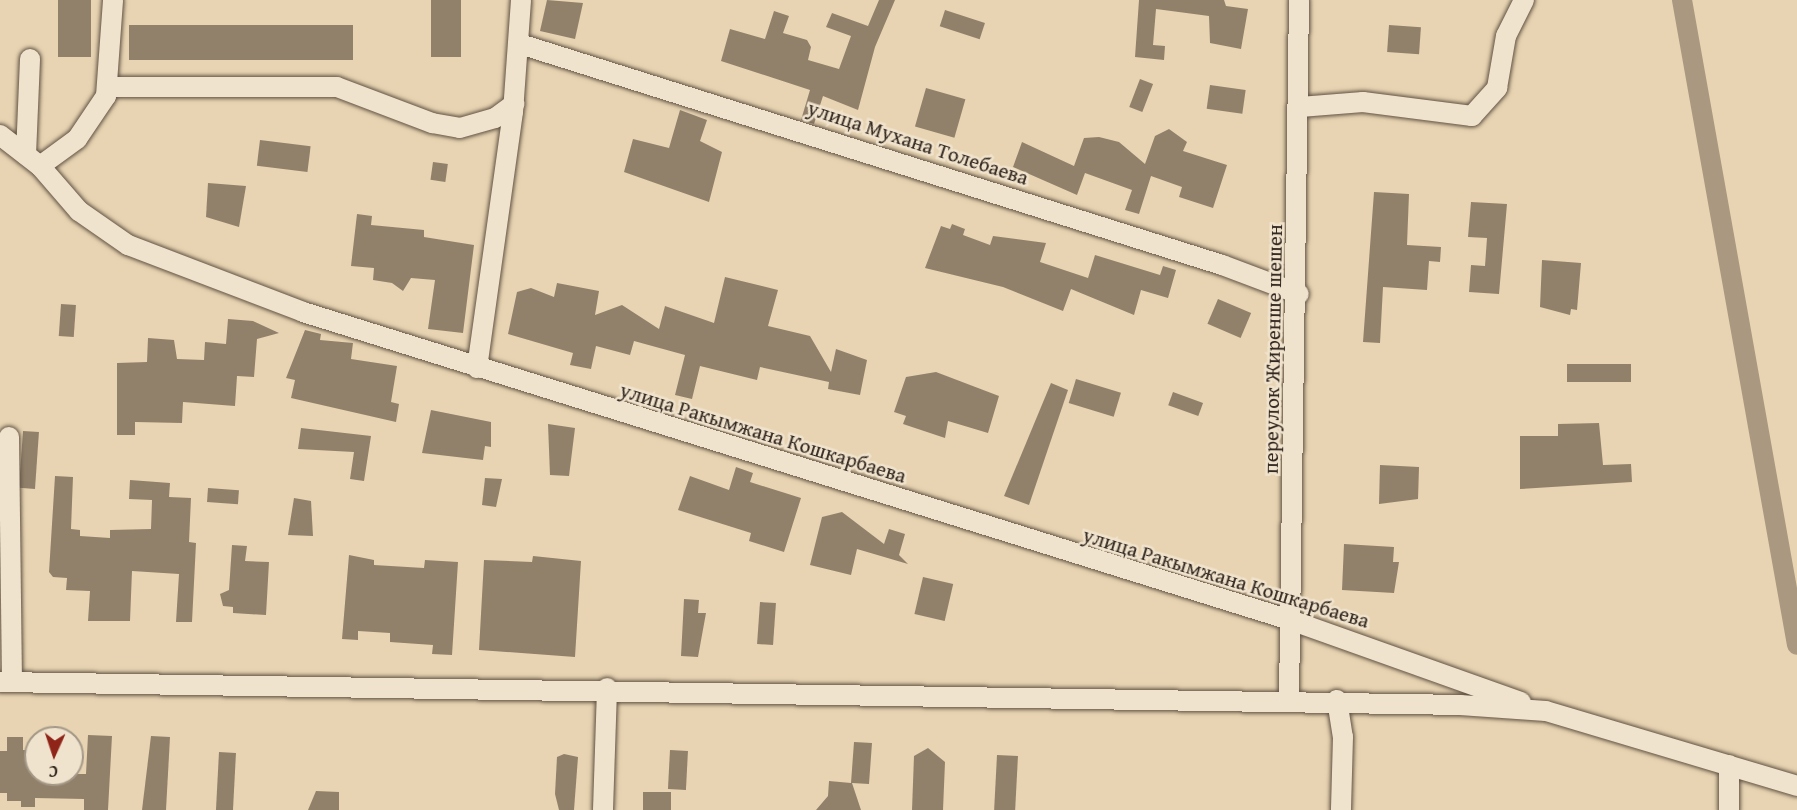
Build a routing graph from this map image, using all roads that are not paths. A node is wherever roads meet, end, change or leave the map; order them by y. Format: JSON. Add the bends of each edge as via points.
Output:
{"nodes":[{"id":1,"x":113,"y":0,"type":"edge"},
{"id":2,"x":521,"y":0,"type":"edge"},
{"id":3,"x":1299,"y":0,"type":"edge"},
{"id":4,"x":1524,"y":0,"type":"edge"},
{"id":5,"x":520,"y":44,"type":"junction"},
{"id":6,"x":30,"y":58,"type":"dead end"},
{"id":7,"x":107,"y":87,"type":"junction"},
{"id":8,"x":514,"y":104,"type":"junction"},
{"id":9,"x":1300,"y":107,"type":"junction"},
{"id":10,"x":0,"y":135,"type":"edge"},
{"id":11,"x":33,"y":161,"type":"junction"},
{"id":12,"x":1299,"y":294,"type":"junction"},
{"id":13,"x":477,"y":368,"type":"junction"},
{"id":14,"x":9,"y":437,"type":"dead end"},
{"id":15,"x":1293,"y":621,"type":"junction"},
{"id":16,"x":6,"y":682,"type":"edge"},
{"id":17,"x":607,"y":688,"type":"junction"},
{"id":18,"x":1289,"y":699,"type":"junction"},
{"id":19,"x":1337,"y":700,"type":"junction"},
{"id":20,"x":1546,"y":711,"type":"junction"},
{"id":21,"x":1729,"y":765,"type":"junction"},
{"id":22,"x":1797,"y":786,"type":"edge"},
{"id":23,"x":603,"y":810,"type":"edge"},
{"id":24,"x":1341,"y":810,"type":"edge"},
{"id":25,"x":1729,"y":810,"type":"edge"}],
"edges":[{"from":1,"to":7,"type":"street"},
{"from":2,"to":5,"type":"street"},
{"from":3,"to":9,"type":"street","name":"переулок Жиренше шешен"},
{"from":4,"to":9,"type":"street","via":[[1506,36],[1497,88],[1472,116],[1363,102]]},
{"from":5,"to":8,"type":"street"},
{"from":5,"to":12,"type":"street","name":"улица Мухана Толебаева","via":[[1211,261]]},
{"from":6,"to":11,"type":"street"},
{"from":7,"to":8,"type":"street","via":[[337,87],[432,123],[460,128],[495,118]]},
{"from":7,"to":11,"type":"street","via":[[90,125]]},
{"from":8,"to":13,"type":"street"},
{"from":9,"to":12,"type":"street","name":"переулок Жиренше шешен"},
{"from":10,"to":11,"type":"street","name":"улица Ракымжана Кошкарбаева"},
{"from":11,"to":13,"type":"street","name":"улица Ракымжана Кошкарбаева","via":[[79,211],[129,245],[303,312]]},
{"from":12,"to":15,"type":"street","name":"переулок Жиренше шешен"},
{"from":13,"to":15,"type":"street","name":"улица Ракымжана Кошкарбаева"},
{"from":14,"to":16,"type":"street"},
{"from":15,"to":18,"type":"street","name":"переулок Жиренше шешен"},
{"from":15,"to":20,"type":"street","name":"улица Ракымжана Кошкарбаева"},
{"from":16,"to":17,"type":"street"},
{"from":17,"to":18,"type":"street"},
{"from":17,"to":23,"type":"street"},
{"from":18,"to":19,"type":"street"},
{"from":19,"to":20,"type":"street"},
{"from":19,"to":24,"type":"street","via":[[1343,737]]},
{"from":20,"to":21,"type":"street"},
{"from":21,"to":22,"type":"street"},
{"from":21,"to":25,"type":"street"}]}
